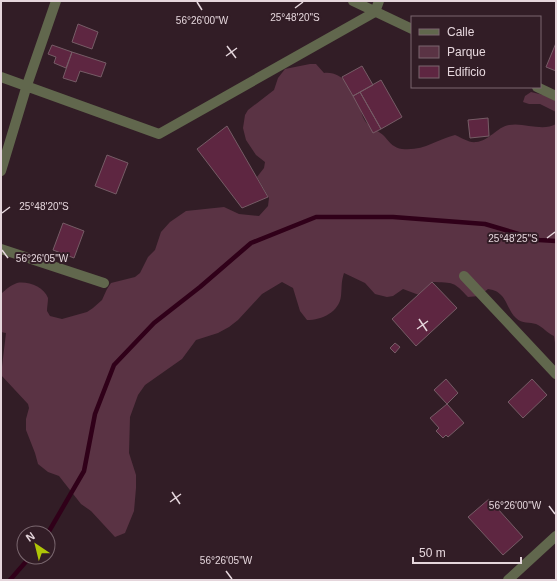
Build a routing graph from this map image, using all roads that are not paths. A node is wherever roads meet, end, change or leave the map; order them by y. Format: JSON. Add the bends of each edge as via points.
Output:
{"nodes":[{"id":1,"x":56,"y":1,"type":"edge"},
{"id":2,"x":353,"y":1,"type":"edge"},
{"id":3,"x":380,"y":1,"type":"edge"},
{"id":4,"x":376,"y":12,"type":"junction"},
{"id":5,"x":411,"y":29,"type":"edge"},
{"id":6,"x":1,"y":77,"type":"edge"},
{"id":7,"x":26,"y":85,"type":"junction"},
{"id":8,"x":539,"y":88,"type":"edge"},
{"id":9,"x":556,"y":96,"type":"edge"},
{"id":10,"x":1,"y":172,"type":"edge"},
{"id":11,"x":1,"y":249,"type":"edge"},
{"id":12,"x":464,"y":276,"type":"dead end"},
{"id":13,"x":104,"y":283,"type":"dead end"},
{"id":14,"x":556,"y":374,"type":"edge"},
{"id":15,"x":556,"y":536,"type":"edge"},
{"id":16,"x":508,"y":580,"type":"edge"}],
"edges":[{"from":1,"to":7,"type":"street"},
{"from":2,"to":4,"type":"street"},
{"from":3,"to":4,"type":"street"},
{"from":4,"to":5,"type":"street"},
{"from":4,"to":7,"type":"street","via":[[159,134]]},
{"from":6,"to":7,"type":"street"},
{"from":7,"to":10,"type":"street"},
{"from":8,"to":9,"type":"street"},
{"from":11,"to":13,"type":"street"},
{"from":12,"to":14,"type":"street"},
{"from":15,"to":16,"type":"street"}]}
